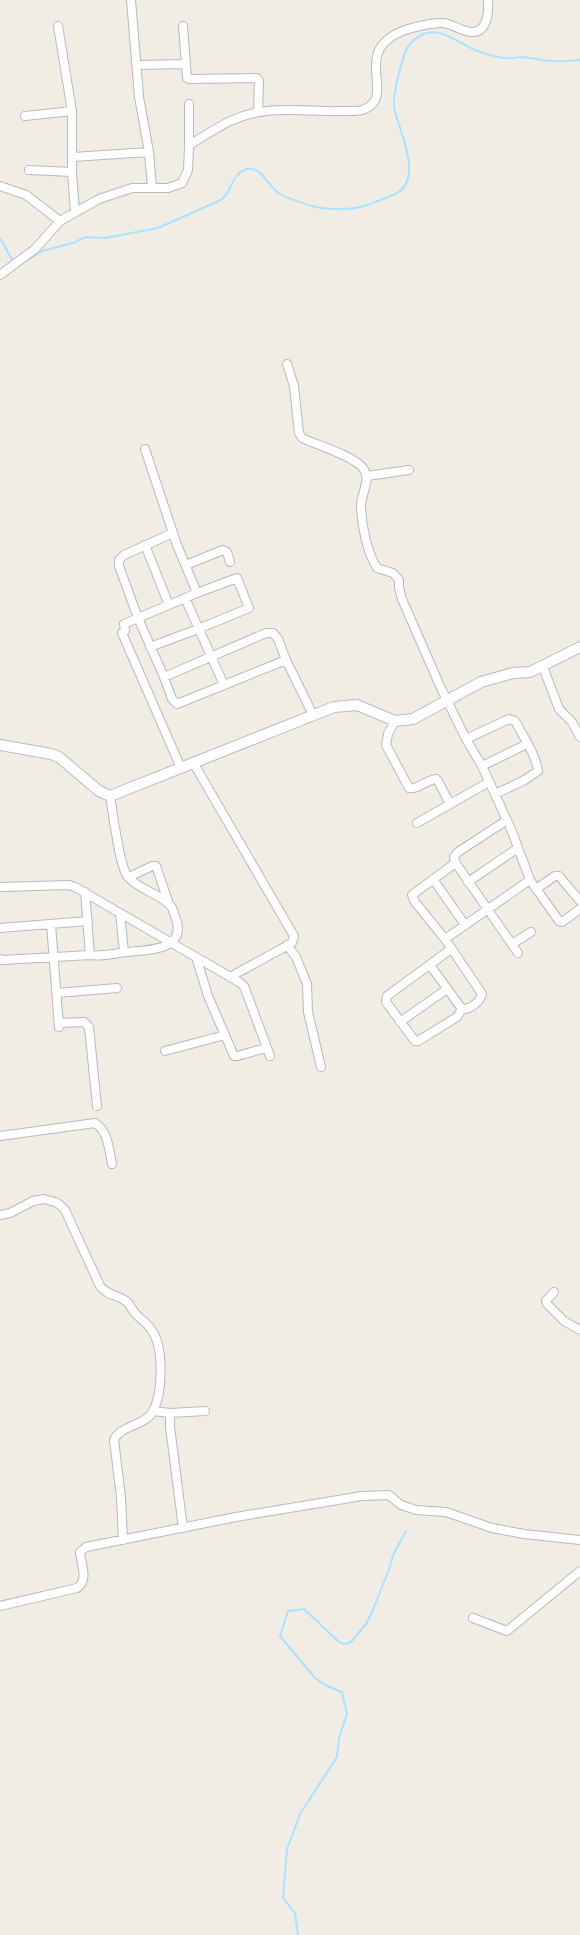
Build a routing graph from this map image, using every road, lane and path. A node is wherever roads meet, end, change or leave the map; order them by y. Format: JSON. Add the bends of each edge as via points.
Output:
{"nodes":[{"id":1,"x":132,"y":0,"type":"edge"},
{"id":2,"x":488,"y":0,"type":"edge"},
{"id":3,"x":58,"y":26,"type":"dead end"},
{"id":4,"x":183,"y":26,"type":"dead end"},
{"id":5,"x":138,"y":64,"type":"junction"},
{"id":6,"x":186,"y":64,"type":"junction"},
{"id":7,"x":189,"y":104,"type":"dead end"},
{"id":8,"x":72,"y":111,"type":"junction"},
{"id":9,"x":258,"y":112,"type":"junction"},
{"id":10,"x":25,"y":116,"type":"dead end"},
{"id":11,"x":189,"y":147,"type":"junction"},
{"id":12,"x":149,"y":152,"type":"junction"},
{"id":13,"x":73,"y":157,"type":"junction"},
{"id":14,"x":29,"y":170,"type":"dead end"},
{"id":15,"x":72,"y":172,"type":"junction"},
{"id":16,"x":0,"y":186,"type":"edge"},
{"id":17,"x":152,"y":187,"type":"junction"},
{"id":18,"x":75,"y":212,"type":"junction"},
{"id":19,"x":60,"y":221,"type":"junction"},
{"id":20,"x":0,"y":276,"type":"edge"},
{"id":21,"x":288,"y":364,"type":"dead end"},
{"id":22,"x":145,"y":449,"type":"dead end"},
{"id":23,"x":409,"y":470,"type":"dead end"},
{"id":24,"x":366,"y":476,"type":"junction"},
{"id":25,"x":173,"y":533,"type":"junction"},
{"id":26,"x":145,"y":545,"type":"junction"},
{"id":27,"x":230,"y":562,"type":"dead end"},
{"id":28,"x":186,"y":566,"type":"junction"},
{"id":29,"x":197,"y":593,"type":"junction"},
{"id":30,"x":185,"y":598,"type":"junction"},
{"id":31,"x":169,"y":605,"type":"junction"},
{"id":32,"x":138,"y":618,"type":"junction"},
{"id":33,"x":198,"y":629,"type":"junction"},
{"id":34,"x":150,"y":647,"type":"junction"},
{"id":35,"x":580,"y":647,"type":"edge"},
{"id":36,"x":212,"y":657,"type":"junction"},
{"id":37,"x":286,"y":660,"type":"junction"},
{"id":38,"x":543,"y":667,"type":"junction"},
{"id":39,"x":164,"y":678,"type":"junction"},
{"id":40,"x":224,"y":685,"type":"junction"},
{"id":41,"x":447,"y":700,"type":"junction"},
{"id":42,"x":313,"y":715,"type":"junction"},
{"id":43,"x":395,"y":721,"type":"junction"},
{"id":44,"x":580,"y":737,"type":"edge"},
{"id":45,"x":466,"y":739,"type":"junction"},
{"id":46,"x":527,"y":744,"type":"junction"},
{"id":47,"x":0,"y":745,"type":"edge"},
{"id":48,"x":194,"y":764,"type":"junction"},
{"id":49,"x":482,"y":766,"type":"junction"},
{"id":50,"x":181,"y":768,"type":"junction"},
{"id":51,"x":489,"y":782,"type":"junction"},
{"id":52,"x":494,"y":794,"type":"junction"},
{"id":53,"x":110,"y":796,"type":"junction"},
{"id":54,"x":450,"y":804,"type":"junction"},
{"id":55,"x":507,"y":820,"type":"junction"},
{"id":56,"x":417,"y":823,"type":"dead end"},
{"id":57,"x":518,"y":848,"type":"junction"},
{"id":58,"x":455,"y":862,"type":"junction"},
{"id":59,"x":128,"y":877,"type":"junction"},
{"id":60,"x":433,"y":879,"type":"junction"},
{"id":61,"x":530,"y":880,"type":"junction"},
{"id":62,"x":468,"y":882,"type":"junction"},
{"id":63,"x":0,"y":888,"type":"edge"},
{"id":64,"x":536,"y":888,"type":"junction"},
{"id":65,"x":85,"y":892,"type":"junction"},
{"id":66,"x":580,"y":901,"type":"edge"},
{"id":67,"x":169,"y":904,"type":"junction"},
{"id":68,"x":488,"y":909,"type":"junction"},
{"id":69,"x":580,"y":909,"type":"edge"},
{"id":70,"x":120,"y":913,"type":"junction"},
{"id":71,"x":88,"y":921,"type":"junction"},
{"id":72,"x":51,"y":924,"type":"junction"},
{"id":73,"x":466,"y":925,"type":"junction"},
{"id":74,"x":0,"y":928,"type":"edge"},
{"id":75,"x":531,"y":932,"type":"dead end"},
{"id":76,"x":445,"y":939,"type":"junction"},
{"id":77,"x":171,"y":942,"type":"junction"},
{"id":78,"x":512,"y":944,"type":"junction"},
{"id":79,"x":288,"y":945,"type":"junction"},
{"id":80,"x":451,"y":949,"type":"junction"},
{"id":81,"x":124,"y":952,"type":"junction"},
{"id":82,"x":518,"y":953,"type":"dead end"},
{"id":83,"x":90,"y":955,"type":"junction"},
{"id":84,"x":55,"y":957,"type":"junction"},
{"id":85,"x":196,"y":957,"type":"junction"},
{"id":86,"x":0,"y":959,"type":"edge"},
{"id":87,"x":430,"y":965,"type":"junction"},
{"id":88,"x":230,"y":977,"type":"junction"},
{"id":89,"x":117,"y":988,"type":"dead end"},
{"id":90,"x":447,"y":989,"type":"junction"},
{"id":91,"x":56,"y":993,"type":"junction"},
{"id":92,"x":462,"y":1009,"type":"junction"},
{"id":93,"x":400,"y":1022,"type":"junction"},
{"id":94,"x":225,"y":1035,"type":"junction"},
{"id":95,"x":266,"y":1048,"type":"junction"},
{"id":96,"x":165,"y":1051,"type":"dead end"},
{"id":97,"x":270,"y":1056,"type":"dead end"},
{"id":98,"x":321,"y":1066,"type":"dead end"},
{"id":99,"x":97,"y":1106,"type":"dead end"},
{"id":100,"x":0,"y":1136,"type":"edge"},
{"id":101,"x":112,"y":1164,"type":"dead end"},
{"id":102,"x":0,"y":1216,"type":"edge"},
{"id":103,"x":554,"y":1292,"type":"dead end"},
{"id":104,"x":580,"y":1330,"type":"edge"},
{"id":105,"x":153,"y":1411,"type":"junction"},
{"id":106,"x":205,"y":1411,"type":"dead end"},
{"id":107,"x":170,"y":1413,"type":"junction"},
{"id":108,"x":183,"y":1528,"type":"junction"},
{"id":109,"x":123,"y":1540,"type":"junction"},
{"id":110,"x":580,"y":1540,"type":"edge"},
{"id":111,"x":580,"y":1571,"type":"edge"},
{"id":112,"x":0,"y":1606,"type":"edge"},
{"id":113,"x":473,"y":1618,"type":"dead end"}],
"edges":[{"from":1,"to":5,"type":"street"},
{"from":2,"to":9,"type":"street","via":[[489,17],[476,31],[468,32],[442,23],[406,30],[386,41],[376,57],[378,97],[366,109]]},
{"from":3,"to":8,"type":"street"},
{"from":4,"to":6,"type":"street"},
{"from":5,"to":6,"type":"street"},
{"from":5,"to":12,"type":"street"},
{"from":6,"to":9,"type":"street","via":[[189,79],[257,78]]},
{"from":7,"to":11,"type":"street"},
{"from":8,"to":10,"type":"street"},
{"from":8,"to":13,"type":"street"},
{"from":9,"to":11,"type":"street","via":[[229,120]]},
{"from":11,"to":17,"type":"street","via":[[188,170],[182,183],[168,188]]},
{"from":12,"to":13,"type":"street"},
{"from":12,"to":17,"type":"street"},
{"from":13,"to":15,"type":"street"},
{"from":14,"to":15,"type":"street"},
{"from":15,"to":18,"type":"street"},
{"from":16,"to":19,"type":"street","via":[[26,195]]},
{"from":17,"to":18,"type":"street","via":[[112,193]]},
{"from":18,"to":19,"type":"street"},
{"from":19,"to":20,"type":"street","via":[[35,249]]},
{"from":21,"to":24,"type":"street","via":[[302,438],[356,462]]},
{"from":22,"to":25,"type":"street"},
{"from":23,"to":24,"type":"street"},
{"from":24,"to":41,"type":"street","via":[[361,508],[369,548],[378,568],[399,580],[402,599]]},
{"from":25,"to":26,"type":"street"},
{"from":25,"to":28,"type":"street"},
{"from":26,"to":31,"type":"street"},
{"from":26,"to":32,"type":"street","via":[[119,560],[123,582]]},
{"from":27,"to":28,"type":"street","via":[[223,550]]},
{"from":28,"to":29,"type":"street"},
{"from":29,"to":30,"type":"street"},
{"from":29,"to":33,"type":"street","via":[[237,578],[249,605],[247,609]]},
{"from":30,"to":31,"type":"street"},
{"from":30,"to":33,"type":"street"},
{"from":31,"to":32,"type":"street"},
{"from":32,"to":34,"type":"street"},
{"from":32,"to":50,"type":"street","via":[[124,624],[122,634]]},
{"from":33,"to":34,"type":"street"},
{"from":33,"to":36,"type":"street"},
{"from":34,"to":39,"type":"street"},
{"from":35,"to":38,"type":"street"},
{"from":36,"to":37,"type":"street","via":[[269,633],[278,639]]},
{"from":36,"to":39,"type":"street"},
{"from":36,"to":40,"type":"street"},
{"from":37,"to":40,"type":"street"},
{"from":37,"to":42,"type":"street"},
{"from":38,"to":41,"type":"street","via":[[481,682]]},
{"from":38,"to":44,"type":"street","via":[[560,709]]},
{"from":39,"to":40,"type":"street","via":[[177,704]]},
{"from":41,"to":43,"type":"street","via":[[413,720]]},
{"from":41,"to":45,"type":"street"},
{"from":42,"to":43,"type":"street","via":[[334,707],[357,705]]},
{"from":42,"to":48,"type":"street"},
{"from":43,"to":54,"type":"street","via":[[386,745],[409,788],[414,789],[436,779]]},
{"from":45,"to":46,"type":"street","via":[[510,719],[515,721]]},
{"from":45,"to":49,"type":"street"},
{"from":46,"to":49,"type":"street"},
{"from":46,"to":52,"type":"street","via":[[538,771]]},
{"from":47,"to":53,"type":"street","via":[[59,757],[99,792]]},
{"from":48,"to":50,"type":"street"},
{"from":48,"to":79,"type":"street","via":[[289,926],[294,938]]},
{"from":49,"to":51,"type":"street"},
{"from":50,"to":53,"type":"street"},
{"from":51,"to":52,"type":"street"},
{"from":51,"to":54,"type":"street"},
{"from":52,"to":55,"type":"street"},
{"from":53,"to":59,"type":"street"},
{"from":54,"to":56,"type":"street"},
{"from":55,"to":57,"type":"street"},
{"from":55,"to":58,"type":"street","via":[[458,852]]},
{"from":57,"to":61,"type":"street"},
{"from":57,"to":62,"type":"street"},
{"from":58,"to":60,"type":"street"},
{"from":58,"to":62,"type":"street"},
{"from":59,"to":67,"type":"street"},
{"from":59,"to":67,"type":"street","via":[[156,866]]},
{"from":60,"to":73,"type":"street"},
{"from":60,"to":76,"type":"street","via":[[412,897]]},
{"from":61,"to":64,"type":"street"},
{"from":61,"to":68,"type":"street"},
{"from":62,"to":68,"type":"street"},
{"from":63,"to":65,"type":"street","via":[[69,885]]},
{"from":64,"to":66,"type":"street","via":[[559,876]]},
{"from":64,"to":69,"type":"street","via":[[559,921]]},
{"from":65,"to":70,"type":"street"},
{"from":65,"to":71,"type":"street"},
{"from":67,"to":77,"type":"street","via":[[178,928],[178,934]]},
{"from":68,"to":73,"type":"street"},
{"from":68,"to":78,"type":"street"},
{"from":70,"to":77,"type":"street"},
{"from":70,"to":81,"type":"street"},
{"from":71,"to":72,"type":"street"},
{"from":71,"to":83,"type":"street"},
{"from":72,"to":74,"type":"street"},
{"from":72,"to":84,"type":"street"},
{"from":73,"to":76,"type":"street"},
{"from":75,"to":78,"type":"street"},
{"from":76,"to":80,"type":"street"},
{"from":77,"to":81,"type":"street","via":[[157,949]]},
{"from":77,"to":85,"type":"street"},
{"from":78,"to":82,"type":"street"},
{"from":79,"to":88,"type":"street"},
{"from":79,"to":98,"type":"street","via":[[307,984],[308,1012]]},
{"from":80,"to":87,"type":"street"},
{"from":80,"to":92,"type":"street","via":[[482,994],[476,1003]]},
{"from":81,"to":83,"type":"street"},
{"from":83,"to":84,"type":"street"},
{"from":84,"to":86,"type":"street"},
{"from":84,"to":91,"type":"street"},
{"from":85,"to":88,"type":"street"},
{"from":85,"to":94,"type":"street"},
{"from":87,"to":90,"type":"street"},
{"from":87,"to":93,"type":"street","via":[[386,998]]},
{"from":88,"to":95,"type":"street","via":[[244,986]]},
{"from":89,"to":91,"type":"street"},
{"from":90,"to":92,"type":"street"},
{"from":90,"to":93,"type":"street"},
{"from":91,"to":99,"type":"street","via":[[59,1026],[84,1022],[89,1027]]},
{"from":92,"to":93,"type":"street","via":[[457,1017],[418,1041],[412,1039]]},
{"from":94,"to":95,"type":"street","via":[[236,1056]]},
{"from":94,"to":96,"type":"street"},
{"from":95,"to":97,"type":"street"},
{"from":100,"to":101,"type":"street","via":[[95,1123],[106,1135]]},
{"from":102,"to":105,"type":"street","via":[[33,1201],[49,1200],[63,1207],[104,1292],[128,1302],[156,1337],[160,1353],[159,1391]]},
{"from":103,"to":104,"type":"street","via":[[547,1304],[564,1321]]},
{"from":105,"to":107,"type":"street"},
{"from":105,"to":109,"type":"street","via":[[114,1440]]},
{"from":106,"to":107,"type":"street"},
{"from":107,"to":108,"type":"street"},
{"from":108,"to":109,"type":"street"},
{"from":108,"to":110,"type":"street","via":[[382,1494],[416,1510],[446,1512],[492,1528]]},
{"from":109,"to":112,"type":"street","via":[[83,1549],[80,1554],[84,1579],[76,1588]]},
{"from":111,"to":113,"type":"street","via":[[507,1630]]}]}
